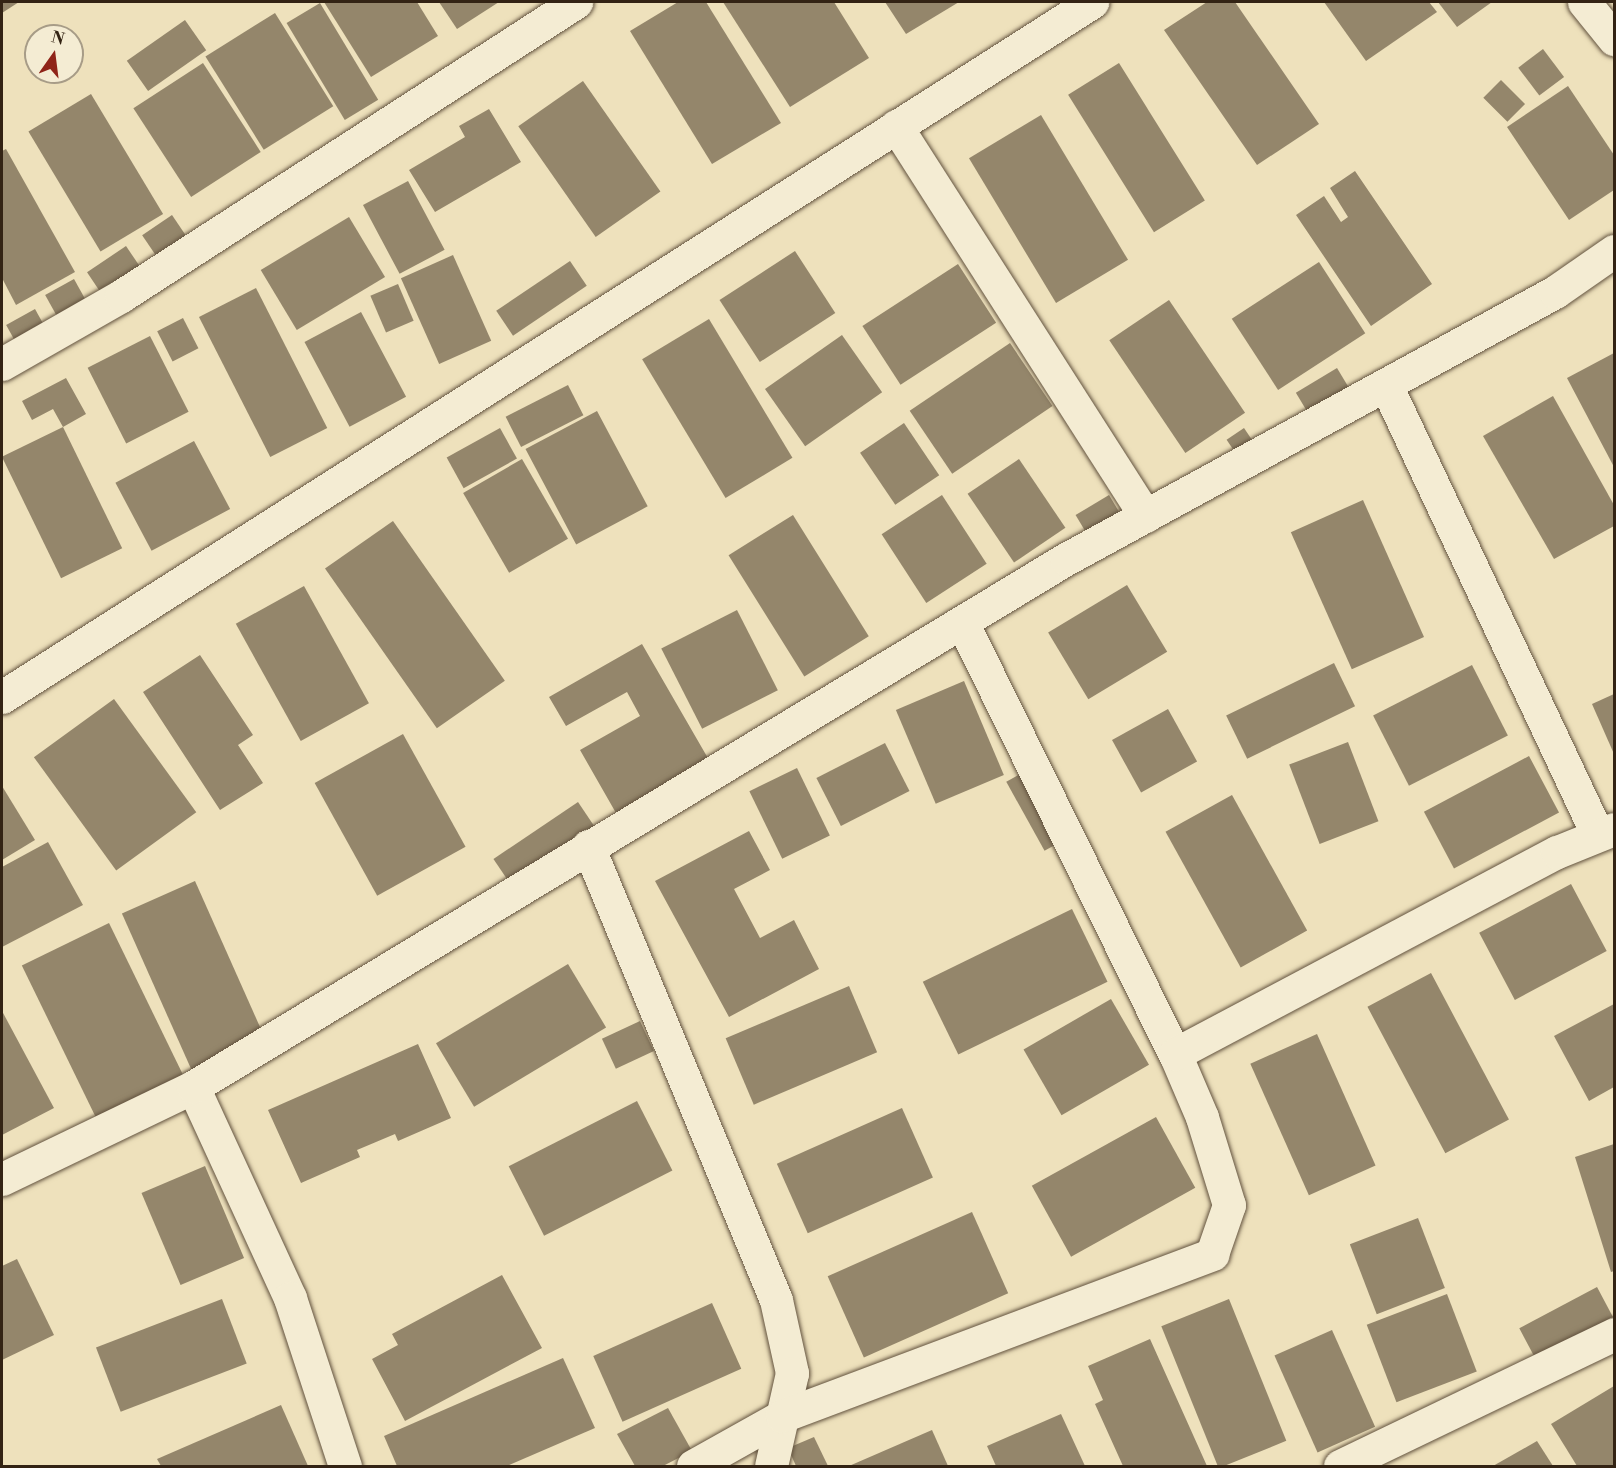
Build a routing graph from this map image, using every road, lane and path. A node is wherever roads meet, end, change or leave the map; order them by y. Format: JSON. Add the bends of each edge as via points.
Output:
{"nodes":[{"id":1,"x":576,"y":2,"type":"edge"},
{"id":2,"x":1092,"y":2,"type":"edge"},
{"id":3,"x":1584,"y":2,"type":"edge"},
{"id":4,"x":1614,"y":39,"type":"edge"},
{"id":5,"x":896,"y":126,"type":"junction"},
{"id":6,"x":1614,"y":252,"type":"edge"},
{"id":7,"x":2,"y":364,"type":"edge"},
{"id":8,"x":1386,"y":385,"type":"junction"},
{"id":9,"x":1145,"y":516,"type":"junction"},
{"id":10,"x":962,"y":622,"type":"junction"},
{"id":11,"x":2,"y":697,"type":"edge"},
{"id":12,"x":1606,"y":832,"type":"edge"},
{"id":13,"x":588,"y":846,"type":"junction"},
{"id":14,"x":1175,"y":1054,"type":"junction"},
{"id":15,"x":193,"y":1087,"type":"junction"},
{"id":16,"x":2,"y":1179,"type":"edge"},
{"id":17,"x":1614,"y":1334,"type":"edge"},
{"id":18,"x":782,"y":1416,"type":"junction"},
{"id":19,"x":345,"y":1467,"type":"edge"},
{"id":20,"x":693,"y":1467,"type":"edge"},
{"id":21,"x":771,"y":1467,"type":"edge"},
{"id":22,"x":1340,"y":1467,"type":"edge"}],
"edges":[{"from":1,"to":7,"type":"street","via":[[121,296]]},
{"from":2,"to":5,"type":"street"},
{"from":3,"to":4,"type":"street"},
{"from":5,"to":9,"type":"street"},
{"from":5,"to":11,"type":"street"},
{"from":6,"to":8,"type":"street","via":[[1555,292]]},
{"from":8,"to":9,"type":"street"},
{"from":8,"to":12,"type":"street"},
{"from":9,"to":10,"type":"street"},
{"from":10,"to":13,"type":"street"},
{"from":10,"to":14,"type":"street"},
{"from":12,"to":14,"type":"street"},
{"from":13,"to":15,"type":"street"},
{"from":13,"to":18,"type":"street","via":[[776,1300],[792,1373]]},
{"from":14,"to":18,"type":"street","via":[[1202,1117],[1228,1204],[1212,1254]]},
{"from":15,"to":16,"type":"street"},
{"from":15,"to":19,"type":"street","via":[[290,1298]]},
{"from":17,"to":22,"type":"street"},
{"from":18,"to":20,"type":"street"},
{"from":18,"to":21,"type":"street"}]}
